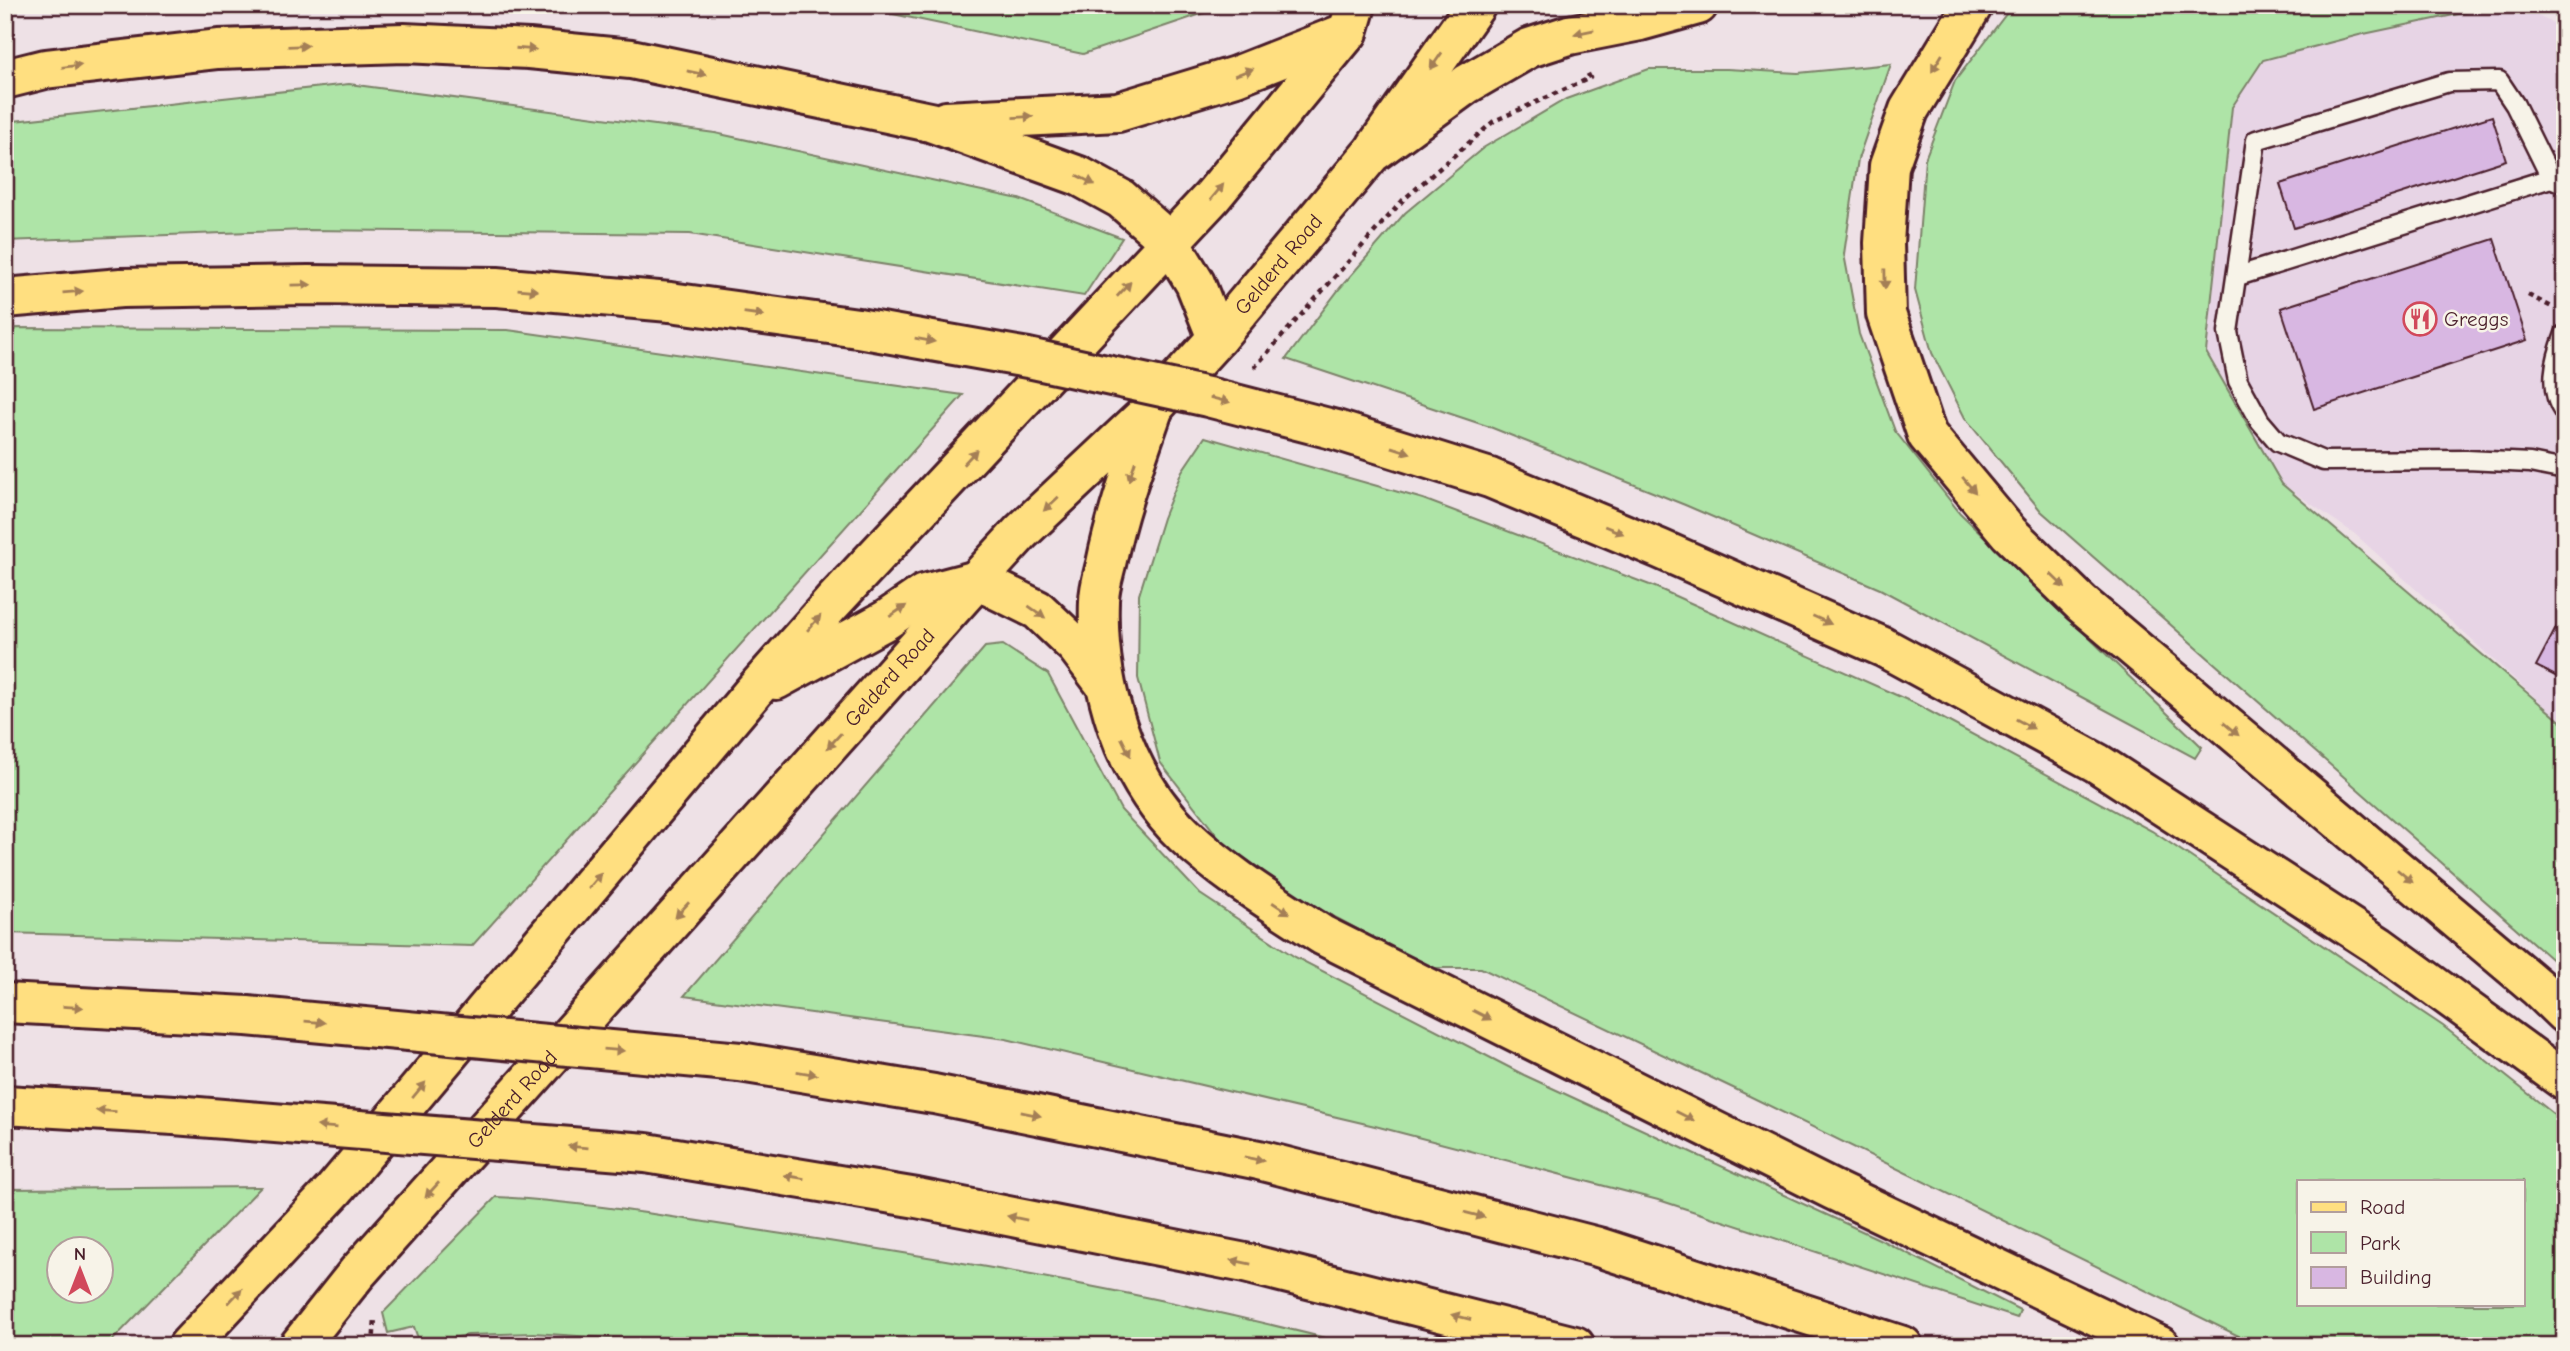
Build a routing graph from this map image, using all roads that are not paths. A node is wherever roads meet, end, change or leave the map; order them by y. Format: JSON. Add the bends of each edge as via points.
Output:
{"nodes":[{"id":1,"x":1378,"y":5,"type":"edge"},
{"id":2,"x":1476,"y":5,"type":"edge"},
{"id":3,"x":1698,"y":5,"type":"edge"},
{"id":4,"x":1973,"y":5,"type":"edge"},
{"id":5,"x":1352,"y":19,"type":"edge"},
{"id":6,"x":5,"y":79,"type":"edge"},
{"id":7,"x":930,"y":122,"type":"junction"},
{"id":8,"x":1371,"y":154,"type":"junction"},
{"id":9,"x":2558,"y":181,"type":"edge"},
{"id":10,"x":1170,"y":242,"type":"junction"},
{"id":11,"x":2238,"y":276,"type":"junction"},
{"id":12,"x":5,"y":298,"type":"edge"},
{"id":13,"x":2565,"y":334,"type":"edge"},
{"id":14,"x":1217,"y":338,"type":"junction"},
{"id":15,"x":1154,"y":407,"type":"junction"},
{"id":16,"x":2565,"y":414,"type":"edge"},
{"id":17,"x":2565,"y":470,"type":"edge"},
{"id":18,"x":977,"y":580,"type":"junction"},
{"id":19,"x":1104,"y":682,"type":"junction"},
{"id":20,"x":753,"y":692,"type":"junction"},
{"id":21,"x":5,"y":1003,"type":"edge"},
{"id":22,"x":2565,"y":1014,"type":"edge"},
{"id":23,"x":2565,"y":1081,"type":"edge"},
{"id":24,"x":5,"y":1105,"type":"edge"},
{"id":25,"x":188,"y":1346,"type":"edge"},
{"id":26,"x":299,"y":1346,"type":"edge"},
{"id":27,"x":1575,"y":1346,"type":"edge"},
{"id":28,"x":1903,"y":1346,"type":"edge"},
{"id":29,"x":2160,"y":1346,"type":"edge"}],
"edges":[{"from":1,"to":5,"type":"main road"},
{"from":2,"to":8,"type":"main road","name":"Gelderd Road","one_way":true},
{"from":3,"to":8,"type":"main road","one_way":true,"via":[[1529,48],[1467,84]]},
{"from":4,"to":22,"type":"main road","one_way":true,"via":[[1909,110],[1889,166],[1886,314],[1927,435],[2009,533],[2082,604]]},
{"from":7,"to":5,"type":"main road","one_way":true,"via":[[1118,112],[1236,76]]},
{"from":10,"to":5,"type":"main road","one_way":true,"via":[[1212,197]]},
{"from":6,"to":7,"type":"main road","one_way":true,"via":[[45,69],[218,49],[404,43],[631,59]]},
{"from":7,"to":10,"type":"main road","one_way":true,"via":[[1079,176],[1121,199]]},
{"from":8,"to":14,"type":"main road","name":"Gelderd Road"},
{"from":9,"to":11,"type":"lane"},
{"from":9,"to":11,"type":"lane","via":[[2499,81],[2449,82],[2256,140]]},
{"from":10,"to":14,"type":"main road","via":[[1195,283]]},
{"from":20,"to":10,"type":"main road","one_way":true},
{"from":11,"to":17,"type":"lane","via":[[2228,332],[2238,381],[2260,421],[2278,442],[2323,461],[2467,460]]},
{"from":12,"to":23,"type":"main road","one_way":true,"bridge":true,"via":[[121,288],[308,285],[497,287],[670,302],[1028,358],[1336,430],[1490,478],[1883,647],[2097,763],[2379,946]]},
{"from":13,"to":16,"type":"lane","via":[[2553,366],[2558,405]]},
{"from":14,"to":15,"type":"main road","name":"Gelderd Road"},
{"from":15,"to":18,"type":"main road","name":"Gelderd Road","one_way":true,"via":[[1021,532]]},
{"from":15,"to":19,"type":"main road","one_way":true,"via":[[1113,527],[1099,600]]},
{"from":18,"to":19,"type":"main road","one_way":true,"via":[[1038,610],[1076,646]]},
{"from":20,"to":18,"type":"main road","one_way":true,"via":[[886,620],[924,594]]},
{"from":18,"to":26,"type":"main road","name":"Gelderd Road","one_way":true,"via":[[357,1273]]},
{"from":19,"to":29,"type":"main road","one_way":true,"via":[[1119,733],[1164,811],[1184,834],[1267,900],[1322,935],[1833,1190]]},
{"from":25,"to":20,"type":"main road","one_way":true,"via":[[334,1190]]},
{"from":21,"to":28,"type":"main road","one_way":true,"bridge":true,"via":[[247,1016],[740,1062],[934,1094],[1259,1160],[1598,1247]]},
{"from":27,"to":24,"type":"main road","one_way":true,"bridge":true,"via":[[1245,1263],[917,1198],[646,1153]]}]}
